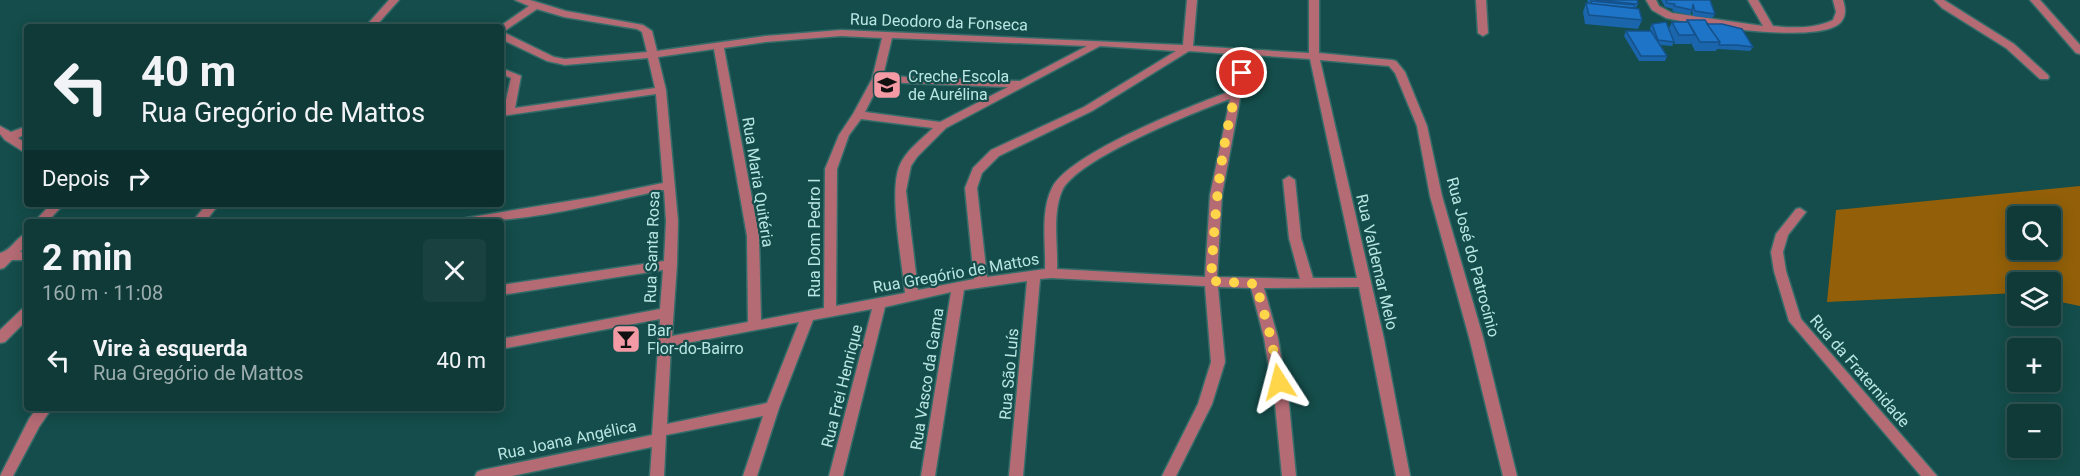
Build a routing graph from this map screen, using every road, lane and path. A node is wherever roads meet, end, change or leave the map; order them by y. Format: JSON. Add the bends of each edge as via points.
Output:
{"nodes":[{"id":1,"x":393,"y":0,"type":"edge"},
{"id":2,"x":520,"y":0,"type":"edge"},
{"id":3,"x":1192,"y":0,"type":"edge"},
{"id":4,"x":1314,"y":0,"type":"edge"},
{"id":5,"x":1481,"y":0,"type":"edge"},
{"id":6,"x":1651,"y":0,"type":"edge"},
{"id":7,"x":1753,"y":0,"type":"edge"},
{"id":8,"x":1838,"y":0,"type":"edge"},
{"id":9,"x":1939,"y":0,"type":"edge"},
{"id":10,"x":2035,"y":0,"type":"edge"},
{"id":11,"x":535,"y":6,"type":"junction"},
{"id":12,"x":373,"y":24,"type":"edge"},
{"id":13,"x":504,"y":28,"type":"edge"},
{"id":14,"x":1770,"y":30,"type":"junction"},
{"id":15,"x":1483,"y":33,"type":"dead end"},
{"id":16,"x":888,"y":34,"type":"junction"},
{"id":17,"x":504,"y":37,"type":"edge"},
{"id":18,"x":1098,"y":43,"type":"junction"},
{"id":19,"x":718,"y":45,"type":"junction"},
{"id":20,"x":1188,"y":48,"type":"junction"},
{"id":21,"x":2080,"y":51,"type":"edge"},
{"id":22,"x":1248,"y":54,"type":"junction"},
{"id":23,"x":652,"y":55,"type":"junction"},
{"id":24,"x":1314,"y":56,"type":"junction"},
{"id":25,"x":1382,"y":61,"type":"joint"},
{"id":26,"x":504,"y":72,"type":"edge"},
{"id":27,"x":2044,"y":77,"type":"dead end"},
{"id":28,"x":876,"y":79,"type":"junction"},
{"id":29,"x":1022,"y":84,"type":"junction"},
{"id":30,"x":661,"y":90,"type":"junction"},
{"id":31,"x":1236,"y":93,"type":"junction"},
{"id":32,"x":505,"y":112,"type":"edge"},
{"id":33,"x":858,"y":115,"type":"junction"},
{"id":34,"x":942,"y":126,"type":"junction"},
{"id":35,"x":0,"y":129,"type":"edge"},
{"id":36,"x":24,"y":130,"type":"edge"},
{"id":37,"x":9,"y":138,"type":"junction"},
{"id":38,"x":24,"y":148,"type":"edge"},
{"id":39,"x":1288,"y":180,"type":"dead end"},
{"id":40,"x":670,"y":185,"type":"junction"},
{"id":41,"x":55,"y":207,"type":"edge"},
{"id":42,"x":210,"y":207,"type":"edge"},
{"id":43,"x":1800,"y":212,"type":"dead end"},
{"id":44,"x":43,"y":219,"type":"edge"},
{"id":45,"x":200,"y":219,"type":"edge"},
{"id":46,"x":484,"y":219,"type":"edge"},
{"id":47,"x":24,"y":240,"type":"edge"},
{"id":48,"x":24,"y":256,"type":"edge"},
{"id":49,"x":3,"y":259,"type":"edge"},
{"id":50,"x":671,"y":264,"type":"junction"},
{"id":51,"x":1051,"y":273,"type":"junction"},
{"id":52,"x":1034,"y":275,"type":"junction"},
{"id":53,"x":1211,"y":281,"type":"junction"},
{"id":54,"x":981,"y":282,"type":"junction"},
{"id":55,"x":1364,"y":282,"type":"junction"},
{"id":56,"x":1256,"y":284,"type":"junction"},
{"id":57,"x":1308,"y":284,"type":"junction"},
{"id":58,"x":958,"y":286,"type":"junction"},
{"id":59,"x":504,"y":290,"type":"edge"},
{"id":60,"x":912,"y":296,"type":"junction"},
{"id":61,"x":880,"y":303,"type":"junction"},
{"id":62,"x":830,"y":312,"type":"junction"},
{"id":63,"x":666,"y":313,"type":"junction"},
{"id":64,"x":24,"y":315,"type":"edge"},
{"id":65,"x":808,"y":316,"type":"junction"},
{"id":66,"x":755,"y":325,"type":"junction"},
{"id":67,"x":0,"y":338,"type":"edge"},
{"id":68,"x":664,"y":342,"type":"junction"},
{"id":69,"x":504,"y":344,"type":"edge"},
{"id":70,"x":772,"y":408,"type":"junction"},
{"id":71,"x":43,"y":411,"type":"edge"},
{"id":72,"x":660,"y":435,"type":"junction"},
{"id":73,"x":6,"y":476,"type":"edge"},
{"id":74,"x":482,"y":476,"type":"edge"},
{"id":75,"x":657,"y":476,"type":"edge"},
{"id":76,"x":750,"y":476,"type":"edge"},
{"id":77,"x":836,"y":476,"type":"edge"},
{"id":78,"x":928,"y":476,"type":"edge"},
{"id":79,"x":1016,"y":476,"type":"edge"},
{"id":80,"x":1169,"y":476,"type":"edge"},
{"id":81,"x":1289,"y":476,"type":"edge"},
{"id":82,"x":1403,"y":476,"type":"edge"},
{"id":83,"x":1510,"y":476,"type":"edge"},
{"id":84,"x":1930,"y":476,"type":"edge"}],
"edges":[{"from":1,"to":12,"type":"street"},
{"from":2,"to":11,"type":"street"},
{"from":3,"to":20,"type":"street"},
{"from":4,"to":24,"type":"street","name":"Rua Valdemar Melo"},
{"from":5,"to":15,"type":"street"},
{"from":6,"to":14,"type":"street","via":[[1655,8],[1669,16]]},
{"from":7,"to":14,"type":"street"},
{"from":8,"to":14,"type":"street","via":[[1841,15],[1830,26]]},
{"from":9,"to":27,"type":"street","via":[[2010,46]]},
{"from":10,"to":21,"type":"street"},
{"from":11,"to":13,"type":"street"},
{"from":11,"to":23,"type":"street","name":"Rua Santa Rosa","via":[[644,29]]},
{"from":16,"to":18,"type":"street","name":"Rua Deodoro da Fonseca"},
{"from":16,"to":19,"type":"street","name":"Rua Deodoro da Fonseca","via":[[802,35]]},
{"from":16,"to":28,"type":"street","name":"Rua Dom Pedro I"},
{"from":17,"to":23,"type":"street","name":"Rua Deodoro da Fonseca","via":[[565,62]]},
{"from":18,"to":20,"type":"street","name":"Rua Deodoro da Fonseca"},
{"from":18,"to":29,"type":"street"},
{"from":19,"to":23,"type":"street","name":"Rua Deodoro da Fonseca"},
{"from":19,"to":66,"type":"street","name":"Rua Maria Quitéria","via":[[753,236]]},
{"from":20,"to":22,"type":"street","name":"Rua Deodoro da Fonseca"},
{"from":20,"to":54,"type":"street","via":[[1088,109],[995,153],[977,171],[971,188]]},
{"from":22,"to":24,"type":"street","name":"Rua Deodoro da Fonseca"},
{"from":22,"to":31,"type":"street"},
{"from":23,"to":30,"type":"street","name":"Rua Santa Rosa"},
{"from":24,"to":25,"type":"street","name":"Rua Deodoro da Fonseca"},
{"from":24,"to":55,"type":"street","name":"Rua Valdemar Melo"},
{"from":25,"to":83,"type":"street","name":"Rua José do Patrocínio","via":[[1396,66],[1422,126],[1436,196]]},
{"from":26,"to":32,"type":"street","via":[[516,76]]},
{"from":28,"to":29,"type":"street"},
{"from":28,"to":33,"type":"street","name":"Rua Dom Pedro I"},
{"from":29,"to":34,"type":"street"},
{"from":30,"to":32,"type":"street"},
{"from":30,"to":40,"type":"street","name":"Rua Santa Rosa"},
{"from":31,"to":51,"type":"street","via":[[1125,140],[1059,184],[1054,198]]},
{"from":31,"to":53,"type":"street","via":[[1216,195]]},
{"from":33,"to":34,"type":"street"},
{"from":33,"to":62,"type":"street","name":"Rua Dom Pedro I","via":[[844,135],[831,169]]},
{"from":34,"to":60,"type":"street","via":[[913,154],[901,178]]},
{"from":35,"to":37,"type":"street"},
{"from":36,"to":37,"type":"street"},
{"from":37,"to":38,"type":"street"},
{"from":39,"to":57,"type":"street","via":[[1295,238]]},
{"from":40,"to":46,"type":"street"},
{"from":40,"to":50,"type":"street","name":"Rua Santa Rosa"},
{"from":41,"to":44,"type":"street"},
{"from":42,"to":45,"type":"street"},
{"from":43,"to":84,"type":"street","name":"Rua da Fraternidade","via":[[1782,234],[1777,252],[1795,321]]},
{"from":47,"to":49,"type":"street"},
{"from":48,"to":49,"type":"street"},
{"from":50,"to":59,"type":"street"},
{"from":50,"to":63,"type":"street","name":"Rua Santa Rosa"},
{"from":51,"to":52,"type":"street","name":"Rua Gregório de Mattos"},
{"from":51,"to":53,"type":"street","name":"Rua Gregório de Mattos"},
{"from":52,"to":54,"type":"street","name":"Rua Gregório de Mattos"},
{"from":52,"to":79,"type":"street","name":"Rua São Luís"},
{"from":53,"to":56,"type":"street","name":"Rua Gregório de Mattos"},
{"from":53,"to":80,"type":"street","via":[[1218,362],[1205,404]]},
{"from":54,"to":58,"type":"street","name":"Rua Gregório de Mattos"},
{"from":55,"to":57,"type":"street","name":"Rua Gregório de Mattos"},
{"from":55,"to":82,"type":"street","name":"Rua Valdemar Melo"},
{"from":56,"to":57,"type":"street","name":"Rua Gregório de Mattos"},
{"from":56,"to":81,"type":"street","via":[[1271,338]]},
{"from":58,"to":60,"type":"street","name":"Rua Gregório de Mattos"},
{"from":58,"to":78,"type":"street","name":"Rua Vasco da Gama"},
{"from":60,"to":61,"type":"street","name":"Rua Gregório de Mattos"},
{"from":61,"to":62,"type":"street","name":"Rua Gregório de Mattos"},
{"from":61,"to":77,"type":"street","name":"Rua Frei Henrique"},
{"from":62,"to":65,"type":"street","name":"Rua Gregório de Mattos"},
{"from":63,"to":68,"type":"street","name":"Rua Santa Rosa"},
{"from":63,"to":69,"type":"street"},
{"from":64,"to":67,"type":"street"},
{"from":65,"to":66,"type":"street","name":"Rua Gregório de Mattos"},
{"from":65,"to":70,"type":"street"},
{"from":66,"to":68,"type":"street","name":"Rua Gregório de Mattos"},
{"from":68,"to":72,"type":"street","name":"Rua Santa Rosa"},
{"from":70,"to":72,"type":"street","name":"Rua Joana Angélica"},
{"from":70,"to":76,"type":"street"},
{"from":71,"to":73,"type":"street"},
{"from":72,"to":74,"type":"street","name":"Rua Joana Angélica"},
{"from":72,"to":75,"type":"street","name":"Rua Santa Rosa"}]}
